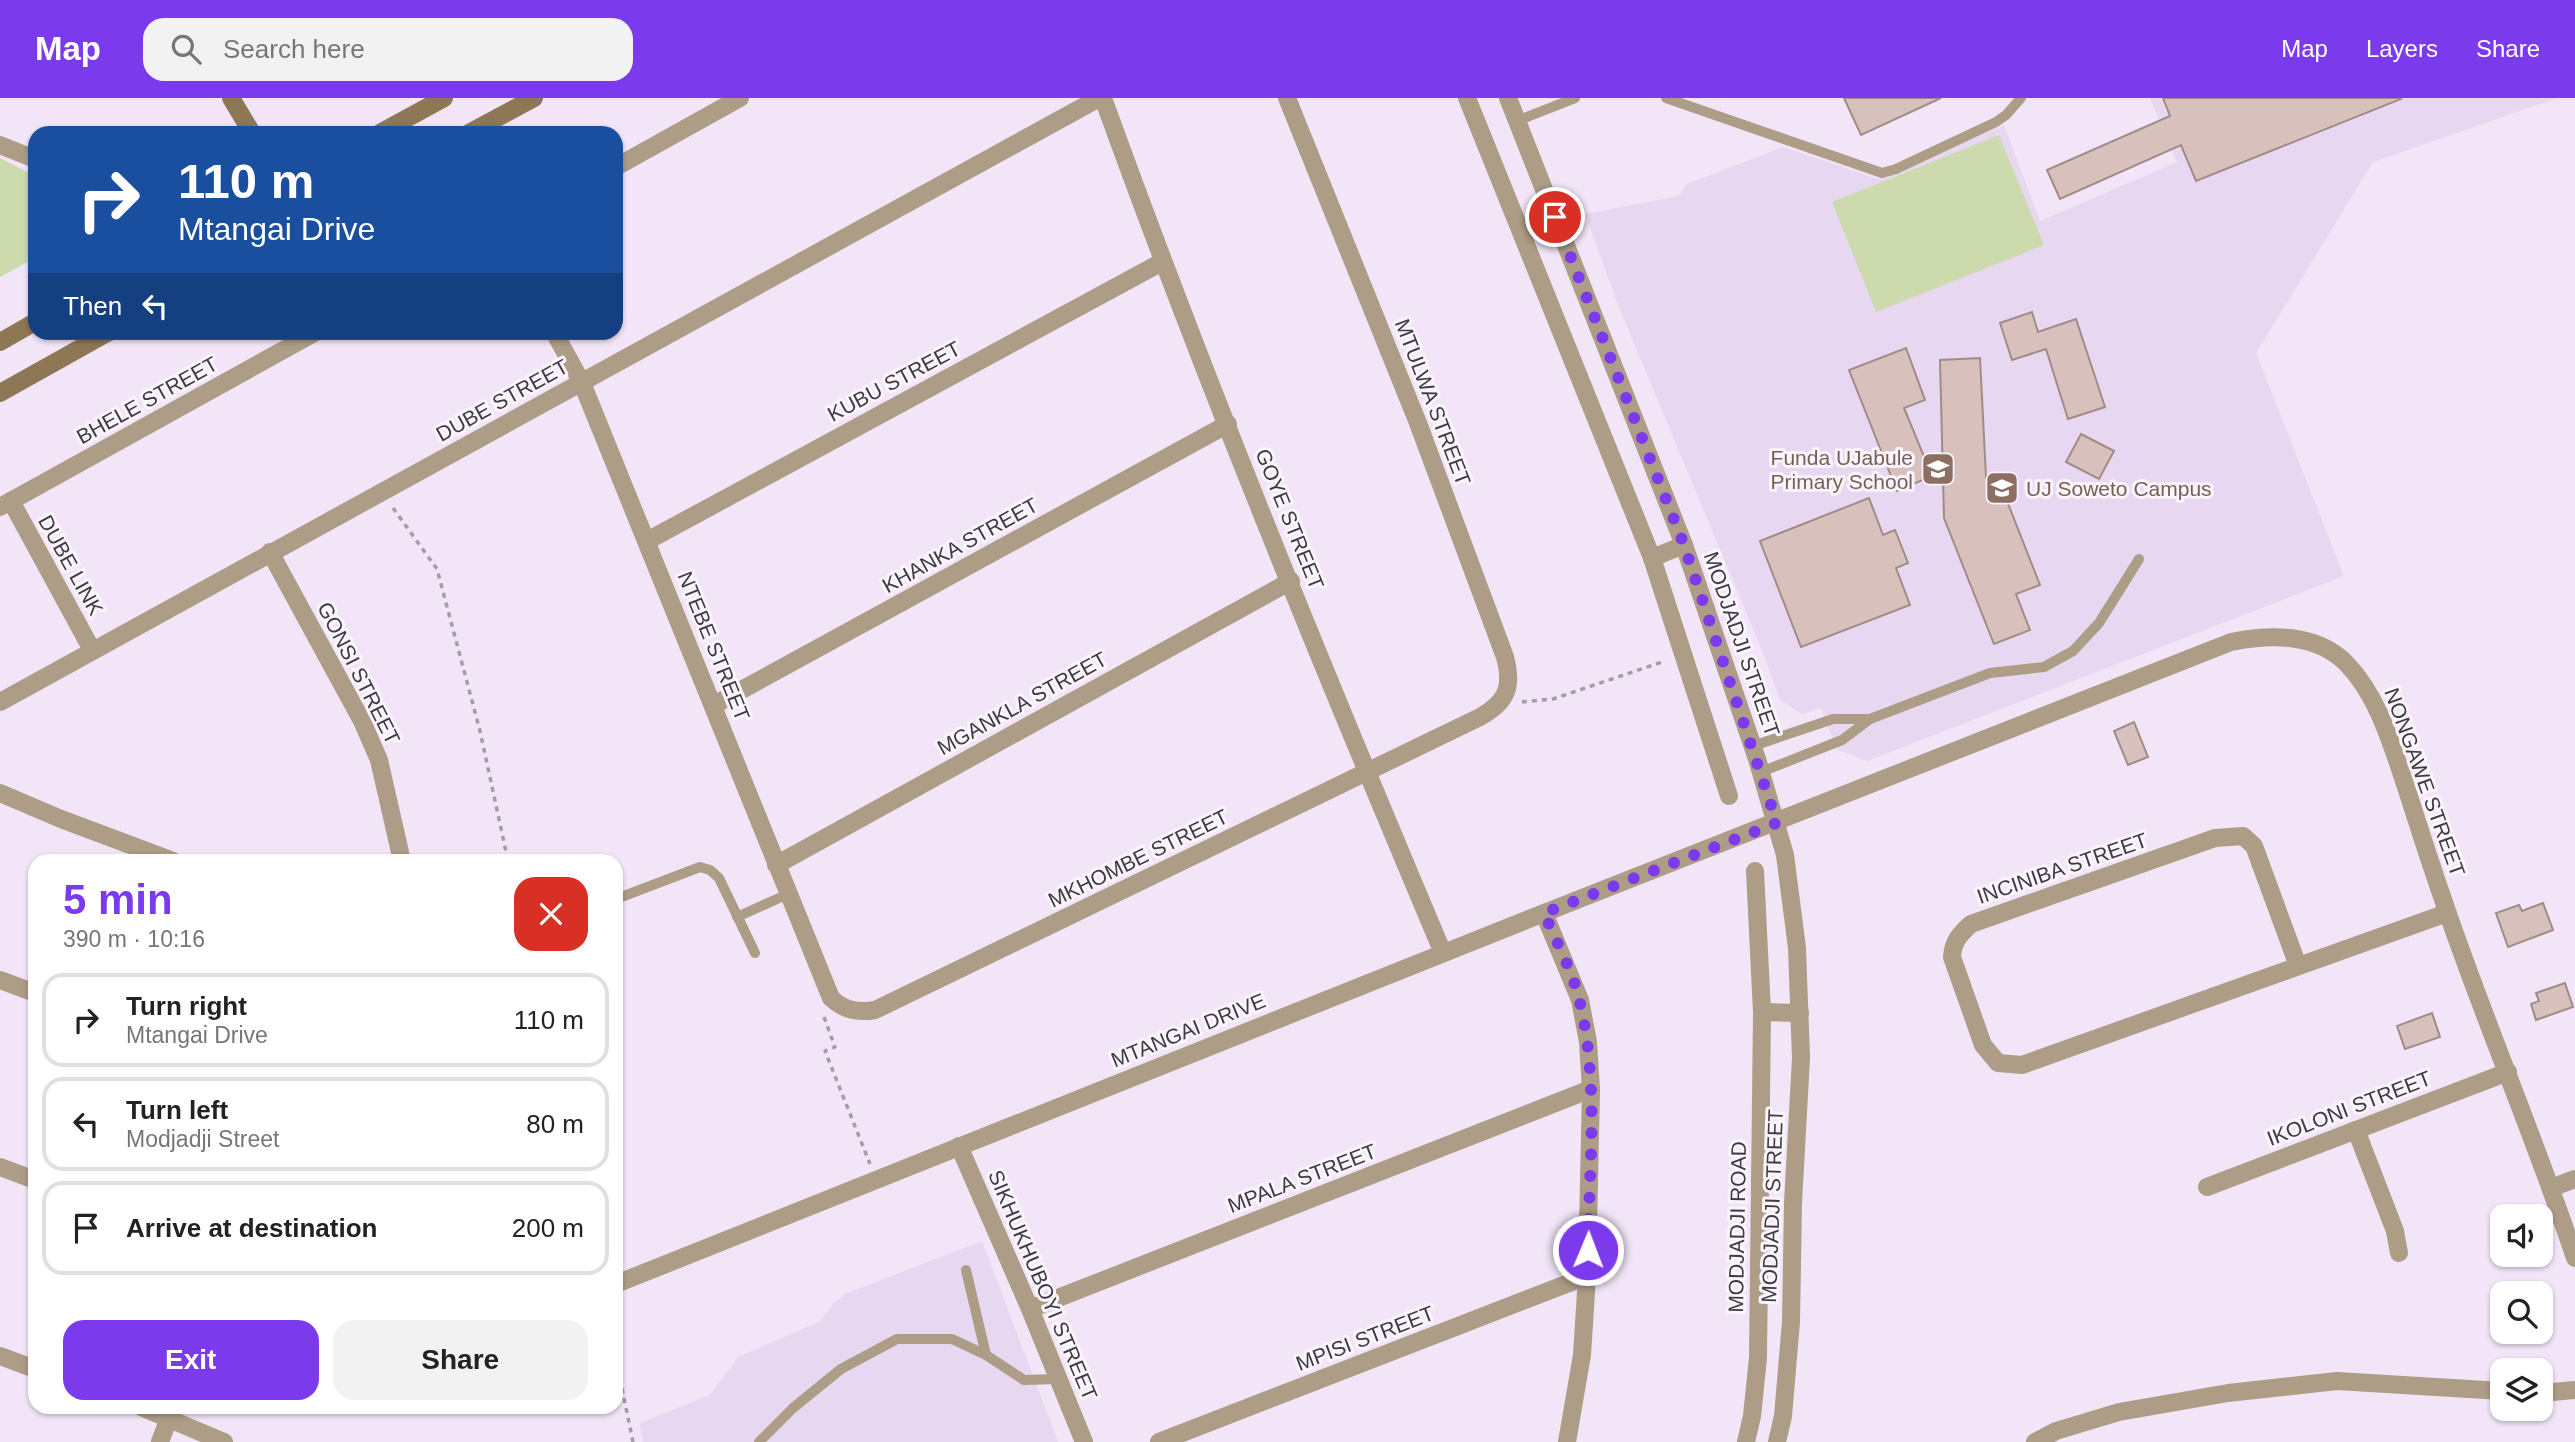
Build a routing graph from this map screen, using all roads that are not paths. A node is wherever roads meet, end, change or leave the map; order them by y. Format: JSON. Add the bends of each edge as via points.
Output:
{"nodes":[{"id":1,"x":231,"y":98,"type":"edge"},
{"id":2,"x":444,"y":98,"type":"edge"},
{"id":3,"x":534,"y":98,"type":"edge"},
{"id":4,"x":740,"y":98,"type":"edge"},
{"id":5,"x":1101,"y":98,"type":"edge"},
{"id":6,"x":1287,"y":98,"type":"edge"},
{"id":7,"x":1467,"y":98,"type":"edge"},
{"id":8,"x":1508,"y":98,"type":"edge"},
{"id":9,"x":1575,"y":98,"type":"edge"},
{"id":10,"x":1666,"y":98,"type":"edge"},
{"id":11,"x":2021,"y":98,"type":"edge"},
{"id":12,"x":1517,"y":121,"type":"junction"},
{"id":13,"x":247,"y":126,"type":"edge"},
{"id":14,"x":393,"y":126,"type":"edge"},
{"id":15,"x":482,"y":126,"type":"edge"},
{"id":16,"x":0,"y":145,"type":"edge"},
{"id":17,"x":28,"y":156,"type":"edge"},
{"id":18,"x":623,"y":163,"type":"edge"},
{"id":19,"x":1162,"y":262,"type":"junction"},
{"id":20,"x":28,"y":326,"type":"edge"},
{"id":21,"x":95,"y":340,"type":"edge"},
{"id":22,"x":302,"y":340,"type":"edge"},
{"id":23,"x":558,"y":340,"type":"edge"},
{"id":24,"x":0,"y":342,"type":"edge"},
{"id":25,"x":582,"y":383,"type":"junction"},
{"id":26,"x":0,"y":393,"type":"edge"},
{"id":27,"x":1228,"y":424,"type":"junction"},
{"id":28,"x":5,"y":504,"type":"edge"},
{"id":29,"x":647,"y":541,"type":"junction"},
{"id":30,"x":1684,"y":545,"type":"junction"},
{"id":31,"x":270,"y":552,"type":"junction"},
{"id":32,"x":1652,"y":558,"type":"junction"},
{"id":33,"x":2139,"y":559,"type":"dead end"},
{"id":34,"x":1290,"y":581,"type":"junction"},
{"id":35,"x":92,"y":650,"type":"junction"},
{"id":36,"x":0,"y":702,"type":"edge"},
{"id":37,"x":713,"y":705,"type":"junction"},
{"id":38,"x":1480,"y":717,"type":"joint"},
{"id":39,"x":1870,"y":719,"type":"junction"},
{"id":40,"x":1753,"y":746,"type":"junction"},
{"id":41,"x":1761,"y":772,"type":"junction"},
{"id":42,"x":1366,"y":773,"type":"junction"},
{"id":43,"x":0,"y":793,"type":"edge"},
{"id":44,"x":1729,"y":796,"type":"dead end"},
{"id":45,"x":1777,"y":823,"type":"junction"},
{"id":46,"x":154,"y":854,"type":"edge"},
{"id":47,"x":400,"y":854,"type":"edge"},
{"id":48,"x":776,"y":865,"type":"junction"},
{"id":49,"x":1755,"y":871,"type":"dead end"},
{"id":50,"x":788,"y":894,"type":"junction"},
{"id":51,"x":623,"y":897,"type":"edge"},
{"id":52,"x":1544,"y":913,"type":"junction"},
{"id":53,"x":2447,"y":913,"type":"junction"},
{"id":54,"x":737,"y":918,"type":"junction"},
{"id":55,"x":755,"y":953,"type":"dead end"},
{"id":56,"x":1443,"y":953,"type":"junction"},
{"id":57,"x":2298,"y":966,"type":"junction"},
{"id":58,"x":0,"y":980,"type":"edge"},
{"id":59,"x":823,"y":981,"type":"joint"},
{"id":60,"x":28,"y":990,"type":"edge"},
{"id":61,"x":1762,"y":1012,"type":"junction"},
{"id":62,"x":1800,"y":1013,"type":"junction"},
{"id":63,"x":2508,"y":1072,"type":"junction"},
{"id":64,"x":1591,"y":1089,"type":"junction"},
{"id":65,"x":2356,"y":1130,"type":"junction"},
{"id":66,"x":959,"y":1146,"type":"junction"},
{"id":67,"x":0,"y":1167,"type":"edge"},
{"id":68,"x":28,"y":1177,"type":"edge"},
{"id":69,"x":2575,"y":1179,"type":"edge"},
{"id":70,"x":2207,"y":1187,"type":"dead end"},
{"id":71,"x":2551,"y":1188,"type":"junction"},
{"id":72,"x":2399,"y":1253,"type":"dead end"},
{"id":73,"x":2575,"y":1258,"type":"edge"},
{"id":74,"x":966,"y":1269,"type":"dead end"},
{"id":75,"x":1587,"y":1276,"type":"junction"},
{"id":76,"x":623,"y":1281,"type":"edge"},
{"id":77,"x":1030,"y":1309,"type":"junction"},
{"id":78,"x":986,"y":1355,"type":"junction"},
{"id":79,"x":0,"y":1356,"type":"edge"},
{"id":80,"x":28,"y":1366,"type":"edge"},
{"id":81,"x":1058,"y":1379,"type":"junction"},
{"id":82,"x":2490,"y":1390,"type":"edge"},
{"id":83,"x":2575,"y":1390,"type":"edge"},
{"id":84,"x":2553,"y":1392,"type":"edge"},
{"id":85,"x":170,"y":1414,"type":"edge"},
{"id":86,"x":175,"y":1414,"type":"edge"},
{"id":87,"x":160,"y":1442,"type":"edge"},
{"id":88,"x":224,"y":1442,"type":"edge"},
{"id":89,"x":759,"y":1442,"type":"edge"},
{"id":90,"x":1084,"y":1442,"type":"edge"},
{"id":91,"x":1159,"y":1442,"type":"edge"},
{"id":92,"x":1567,"y":1442,"type":"edge"},
{"id":93,"x":1746,"y":1442,"type":"edge"},
{"id":94,"x":1777,"y":1442,"type":"edge"},
{"id":95,"x":2035,"y":1442,"type":"edge"}],
"edges":[{"from":1,"to":13,"type":"main road"},
{"from":2,"to":14,"type":"main road"},
{"from":3,"to":15,"type":"main road"},
{"from":4,"to":18,"type":"street"},
{"from":5,"to":19,"type":"street","name":"GOYE STREET"},
{"from":5,"to":25,"type":"street","name":"DUBE STREET"},
{"from":6,"to":38,"type":"street","name":"MTULWA STREET","via":[[1419,423],[1505,657],[1507,686],[1497,708]]},
{"from":7,"to":32,"type":"street"},
{"from":8,"to":12,"type":"street","name":"MODJADJI STREET"},
{"from":9,"to":12,"type":"lane"},
{"from":10,"to":11,"type":"lane","via":[[1882,173],[1996,122]]},
{"from":12,"to":30,"type":"street","name":"MODJADJI STREET"},
{"from":16,"to":17,"type":"street"},
{"from":19,"to":27,"type":"street","name":"GOYE STREET"},
{"from":19,"to":29,"type":"street","name":"KUBU STREET"},
{"from":20,"to":24,"type":"main road"},
{"from":21,"to":26,"type":"main road"},
{"from":22,"to":28,"type":"street","name":"BHELE STREET"},
{"from":23,"to":25,"type":"street","name":"NTEBE STREET"},
{"from":25,"to":29,"type":"street","name":"NTEBE STREET"},
{"from":25,"to":31,"type":"street","name":"DUBE STREET"},
{"from":27,"to":34,"type":"street","name":"GOYE STREET"},
{"from":27,"to":37,"type":"street","name":"KHANKA STREET"},
{"from":28,"to":35,"type":"street","name":"DUBE LINK"},
{"from":29,"to":37,"type":"street","name":"NTEBE STREET"},
{"from":30,"to":32,"type":"street"},
{"from":30,"to":40,"type":"street","name":"MODJADJI STREET"},
{"from":31,"to":35,"type":"street","name":"DUBE STREET"},
{"from":31,"to":47,"type":"street","name":"GONSI STREET","via":[[379,760]]},
{"from":32,"to":44,"type":"street"},
{"from":33,"to":39,"type":"lane","via":[[2099,623],[2073,651],[2043,667],[1990,673]]},
{"from":34,"to":42,"type":"street","name":"GOYE STREET"},
{"from":34,"to":48,"type":"street","name":"MGANKLA STREET"},
{"from":35,"to":36,"type":"street","name":"DUBE STREET"},
{"from":37,"to":48,"type":"street","name":"NTEBE STREET"},
{"from":38,"to":42,"type":"street","name":"MKHOMBE STREET"},
{"from":39,"to":40,"type":"lane","via":[[1833,719]]},
{"from":39,"to":41,"type":"lane","via":[[1842,740]]},
{"from":40,"to":41,"type":"street","name":"MODJADJI STREET"},
{"from":41,"to":45,"type":"street","name":"MODJADJI STREET"},
{"from":42,"to":56,"type":"street","name":"GOYE STREET"},
{"from":42,"to":59,"type":"street","name":"MKHOMBE STREET","via":[[874,1010],[839,1006]]},
{"from":43,"to":46,"type":"street"},
{"from":45,"to":52,"type":"street","name":"MTANGAI DRIVE"},
{"from":45,"to":53,"type":"street","name":"NONGAWE STREET","via":[[2231,642],[2289,637],[2343,660],[2372,696]]},
{"from":45,"to":62,"type":"street","name":"MODJADJI STREET","via":[[1797,948]]},
{"from":48,"to":50,"type":"street","name":"NTEBE STREET"},
{"from":49,"to":61,"type":"street","name":"MODJADJI ROAD"},
{"from":50,"to":54,"type":"lane"},
{"from":50,"to":59,"type":"street","name":"NTEBE STREET"},
{"from":51,"to":54,"type":"lane","via":[[700,867],[719,878]]},
{"from":52,"to":56,"type":"street","name":"MTANGAI DRIVE"},
{"from":52,"to":64,"type":"street","via":[[1580,1000]]},
{"from":53,"to":57,"type":"street","name":"INCINIBA STREET"},
{"from":53,"to":63,"type":"street","name":"NONGAWE STREET"},
{"from":54,"to":55,"type":"lane"},
{"from":56,"to":66,"type":"street","name":"MTANGAI DRIVE"},
{"from":57,"to":57,"type":"street","name":"INCINIBA STREET","via":[[2022,1065],[2009,1065],[1998,1063],[1983,1045],[1952,957],[1953,945],[1971,924],[2215,838],[2243,835],[2254,846]]},
{"from":58,"to":60,"type":"street"},
{"from":61,"to":62,"type":"street"},
{"from":61,"to":93,"type":"street","name":"MODJADJI ROAD","via":[[1758,1357]]},
{"from":62,"to":94,"type":"street","name":"MODJADJI STREET","via":[[1791,1322]]},
{"from":63,"to":65,"type":"street","name":"IKOLONI STREET"},
{"from":63,"to":71,"type":"street","name":"NONGAWE STREET"},
{"from":64,"to":75,"type":"street"},
{"from":64,"to":77,"type":"street","name":"MPALA STREET"},
{"from":65,"to":70,"type":"street","name":"IKOLONI STREET"},
{"from":65,"to":72,"type":"street"},
{"from":66,"to":76,"type":"street","name":"MTANGAI DRIVE"},
{"from":66,"to":77,"type":"street","name":"SIKHUKHUBOYI STREET"},
{"from":67,"to":68,"type":"street"},
{"from":69,"to":71,"type":"street"},
{"from":71,"to":73,"type":"street","name":"NONGAWE STREET"},
{"from":74,"to":78,"type":"lane"},
{"from":75,"to":91,"type":"street","name":"MPISI STREET"},
{"from":75,"to":92,"type":"street","via":[[1582,1355]]},
{"from":77,"to":81,"type":"street","name":"SIKHUKHUBOYI STREET"},
{"from":78,"to":81,"type":"lane","via":[[1024,1380]]},
{"from":78,"to":89,"type":"lane","via":[[952,1339],[897,1339],[841,1369]]},
{"from":79,"to":80,"type":"street"},
{"from":81,"to":90,"type":"street","name":"SIKHUKHUBOYI STREET"},
{"from":82,"to":95,"type":"street","via":[[2337,1381],[2228,1392],[2119,1412]]},
{"from":83,"to":84,"type":"street"},
{"from":85,"to":87,"type":"street"},
{"from":86,"to":88,"type":"street"}]}
